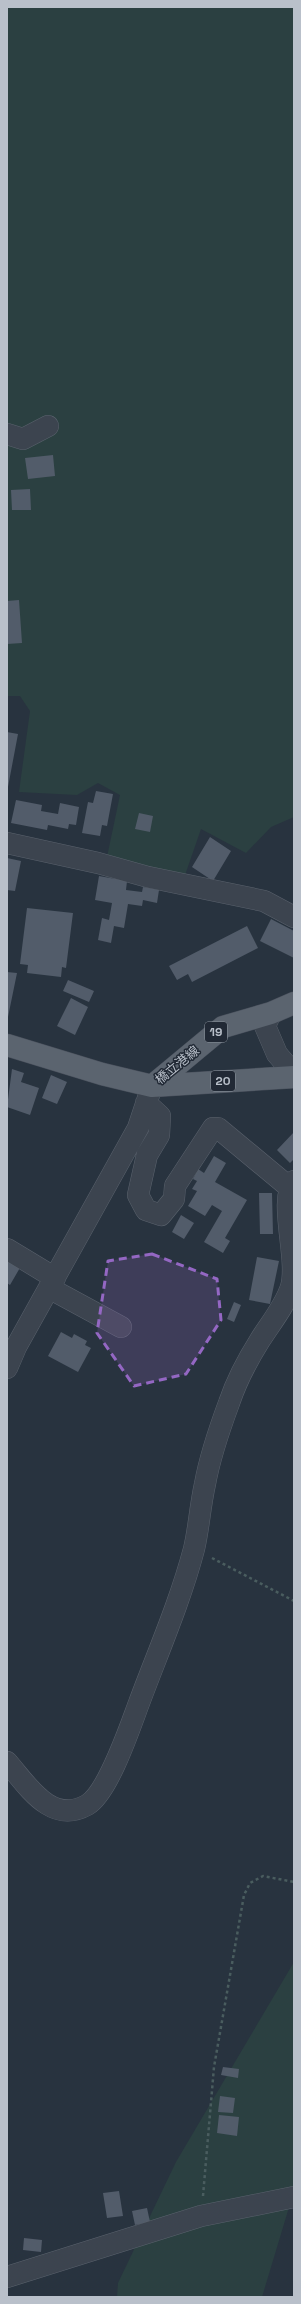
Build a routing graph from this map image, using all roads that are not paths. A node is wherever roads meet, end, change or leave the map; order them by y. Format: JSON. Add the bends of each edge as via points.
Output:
{"nodes":[{"id":1,"x":48,"y":426,"type":"dead end"},
{"id":2,"x":7,"y":434,"type":"edge"},
{"id":3,"x":7,"y":843,"type":"edge"},
{"id":4,"x":294,"y":917,"type":"edge"},
{"id":5,"x":294,"y":1003,"type":"edge"},
{"id":6,"x":271,"y":1013,"type":"junction"},
{"id":7,"x":7,"y":1045,"type":"edge"},
{"id":8,"x":294,"y":1076,"type":"edge"},
{"id":9,"x":149,"y":1094,"type":"junction"},
{"id":10,"x":291,"y":1184,"type":"edge"},
{"id":11,"x":7,"y":1249,"type":"edge"},
{"id":12,"x":52,"y":1283,"type":"junction"},
{"id":13,"x":120,"y":1327,"type":"dead end"},
{"id":14,"x":7,"y":1368,"type":"edge"},
{"id":15,"x":7,"y":1762,"type":"edge"},
{"id":16,"x":294,"y":2197,"type":"edge"},
{"id":17,"x":7,"y":2277,"type":"edge"}],
"edges":[{"from":1,"to":2,"type":"street","via":[[23,439]]},
{"from":3,"to":4,"type":"street","via":[[148,877],[264,901]]},
{"from":5,"to":6,"type":"main road","name":"橋立港線","number":"19"},
{"from":6,"to":8,"type":"street","via":[[265,1026],[277,1054]]},
{"from":6,"to":9,"type":"main road","name":"橋立港線","number":"19","via":[[223,1027]]},
{"from":7,"to":9,"type":"main road","name":"橋立港線","via":[[102,1074]]},
{"from":8,"to":9,"type":"main road","number":"20"},
{"from":9,"to":10,"type":"street","via":[[160,1116],[159,1135],[147,1155],[138,1195],[146,1210],[161,1215],[174,1199],[176,1186],[214,1128],[218,1128]]},
{"from":9,"to":12,"type":"street","via":[[138,1128]]},
{"from":10,"to":15,"type":"street","via":[[288,1215],[294,1275],[291,1288],[258,1343],[230,1400],[210,1458],[194,1548],[170,1626],[131,1725],[99,1795],[79,1809],[48,1807]]},
{"from":11,"to":12,"type":"street"},
{"from":12,"to":13,"type":"street"},
{"from":12,"to":14,"type":"street"},
{"from":16,"to":17,"type":"street","via":[[201,2216]]}]}
